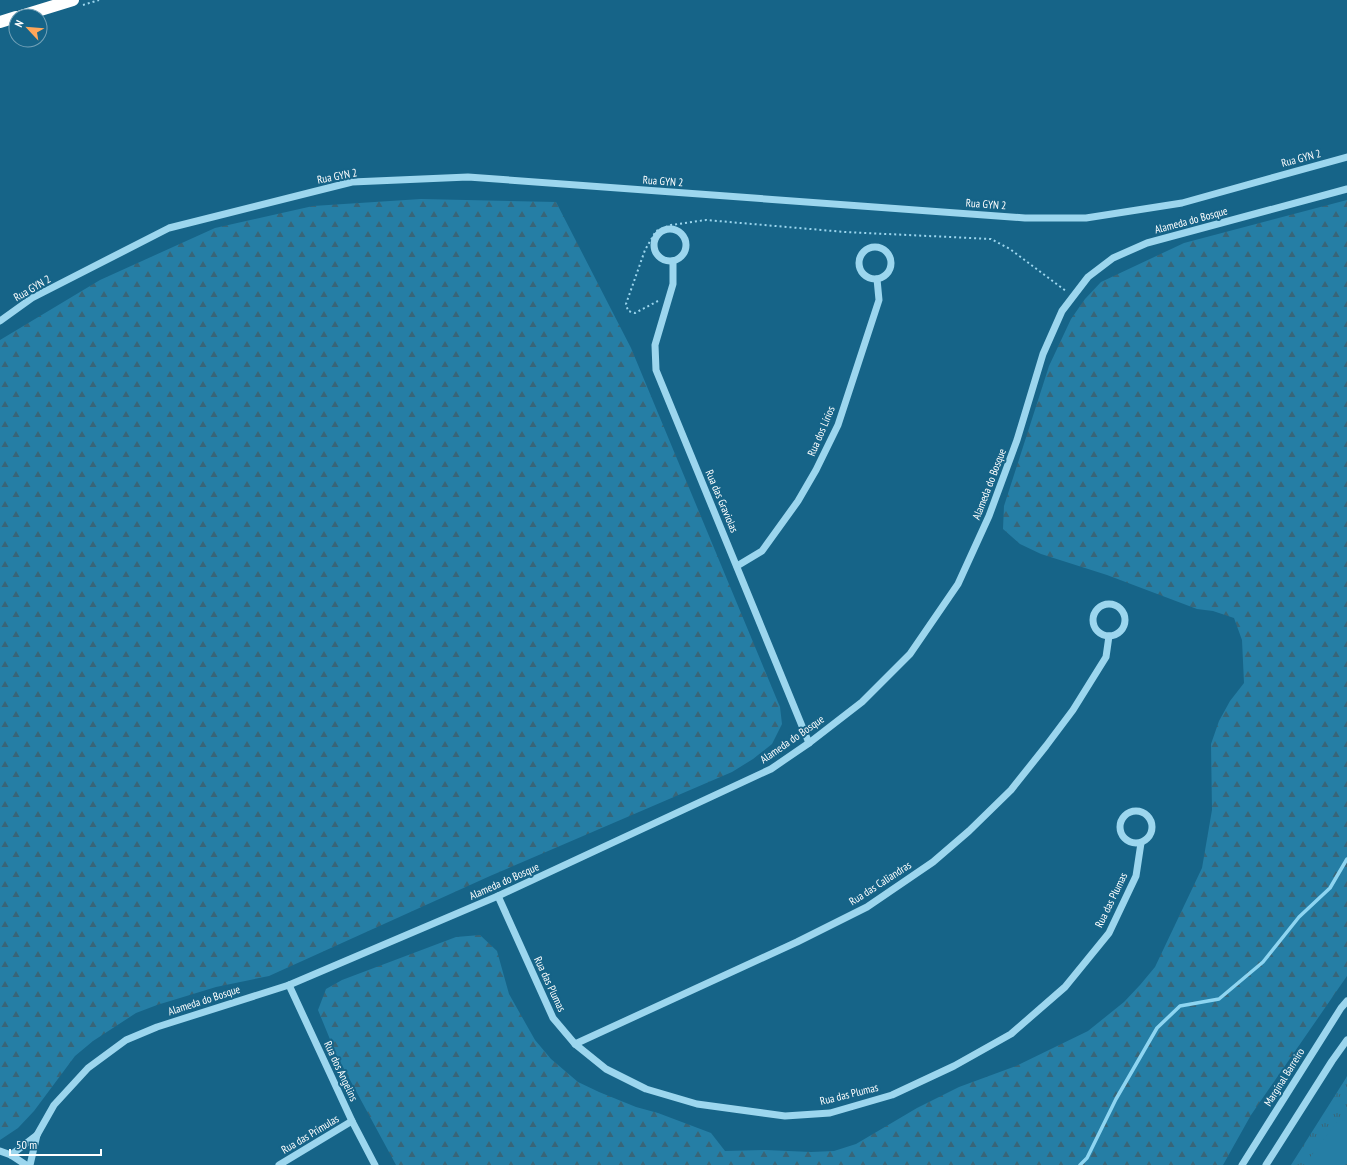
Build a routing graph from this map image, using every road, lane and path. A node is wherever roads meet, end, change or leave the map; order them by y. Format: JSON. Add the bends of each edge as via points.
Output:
{"nodes":[{"id":1,"x":73,"y":0,"type":"edge"},
{"id":2,"x":47,"y":8,"type":"edge"},
{"id":3,"x":1347,"y":157,"type":"edge"},
{"id":4,"x":1347,"y":189,"type":"edge"},
{"id":5,"x":673,"y":261,"type":"junction"},
{"id":6,"x":877,"y":279,"type":"junction"},
{"id":7,"x":670,"y":294,"type":"junction"},
{"id":8,"x":1073,"y":297,"type":"junction"},
{"id":9,"x":0,"y":321,"type":"edge"},
{"id":10,"x":737,"y":566,"type":"junction"},
{"id":11,"x":1109,"y":636,"type":"junction"},
{"id":12,"x":809,"y":743,"type":"junction"},
{"id":13,"x":1141,"y":843,"type":"junction"},
{"id":14,"x":498,"y":896,"type":"junction"},
{"id":15,"x":290,"y":985,"type":"junction"},
{"id":16,"x":1347,"y":1001,"type":"edge"},
{"id":17,"x":1347,"y":1040,"type":"edge"},
{"id":18,"x":575,"y":1044,"type":"junction"},
{"id":19,"x":352,"y":1121,"type":"junction"},
{"id":20,"x":37,"y":1135,"type":"junction"},
{"id":21,"x":0,"y":1151,"type":"edge"},
{"id":22,"x":11,"y":1155,"type":"junction"},
{"id":23,"x":26,"y":1165,"type":"edge"},
{"id":24,"x":30,"y":1165,"type":"edge"},
{"id":25,"x":279,"y":1165,"type":"edge"},
{"id":26,"x":375,"y":1165,"type":"edge"},
{"id":27,"x":1242,"y":1165,"type":"edge"},
{"id":28,"x":1266,"y":1165,"type":"edge"}],
"edges":[{"from":1,"to":2,"type":"highway"},
{"from":3,"to":9,"type":"street","name":"Rua GYN 2","via":[[1182,203],[1086,218],[1017,217],[468,177],[352,182],[169,228],[32,298]]},
{"from":4,"to":8,"type":"street","name":"Alameda do Bosque","via":[[1147,244],[1113,258],[1088,277]]},
{"from":5,"to":5,"type":"street","via":[[682,256],[685,241],[675,230],[664,230],[656,237],[654,247],[662,260]]},
{"from":5,"to":7,"type":"street","name":"Rua das Graviolas","via":[[673,284]]},
{"from":6,"to":6,"type":"street","via":[[887,274],[890,269],[890,258],[883,249],[872,247],[863,252],[858,266],[863,275],[872,280]]},
{"from":6,"to":10,"type":"street","name":"Rua dos Lírios","via":[[879,300],[838,425],[798,501],[762,551]]},
{"from":7,"to":8,"type":"path","via":[[635,313],[628,311],[626,304],[645,250],[656,231],[671,225],[706,220],[845,232],[991,239],[1010,249]]},
{"from":7,"to":10,"type":"street","name":"Rua das Graviolas","via":[[655,344],[656,370]]},
{"from":8,"to":12,"type":"street","name":"Alameda do Bosque","via":[[1062,311],[1044,354],[990,516],[958,584],[910,654],[862,702]]},
{"from":10,"to":12,"type":"street","name":"Rua das Graviolas"},
{"from":11,"to":11,"type":"street","via":[[1119,632],[1124,623],[1123,612],[1110,604],[1100,606],[1093,619],[1093,625],[1099,633]]},
{"from":11,"to":18,"type":"street","name":"Rua das Caliandras","via":[[1106,657],[1074,710],[1046,746],[1011,790],[933,862],[867,907]]},
{"from":12,"to":14,"type":"street","name":"Alameda do Bosque","via":[[772,769]]},
{"from":13,"to":13,"type":"street","via":[[1151,832],[1151,822],[1145,814],[1129,812],[1120,825],[1122,836],[1130,842]]},
{"from":13,"to":18,"type":"street","name":"Rua das Plumas","via":[[1136,876],[1109,933],[1065,987],[1011,1034],[954,1066],[892,1095],[830,1113],[785,1116],[697,1104],[646,1089],[606,1069]]},
{"from":14,"to":15,"type":"street","name":"Alameda do Bosque"},
{"from":14,"to":18,"type":"street","name":"Rua das Plumas","via":[[553,1018]]},
{"from":15,"to":19,"type":"street","name":"Rua dos Angelins"},
{"from":15,"to":20,"type":"street","name":"Alameda do Bosque","via":[[157,1027],[126,1040],[88,1068],[54,1105]]},
{"from":16,"to":27,"type":"street","name":"Marginal Barreiro"},
{"from":17,"to":28,"type":"street"},
{"from":19,"to":25,"type":"street","name":"Rua das Prímulas"},
{"from":19,"to":26,"type":"street","name":"Rua dos Angelins"},
{"from":20,"to":22,"type":"street","name":"Alameda do Bosque"},
{"from":20,"to":24,"type":"street","name":"Alameda do Bosque"},
{"from":21,"to":22,"type":"street"},
{"from":22,"to":23,"type":"street"}]}
